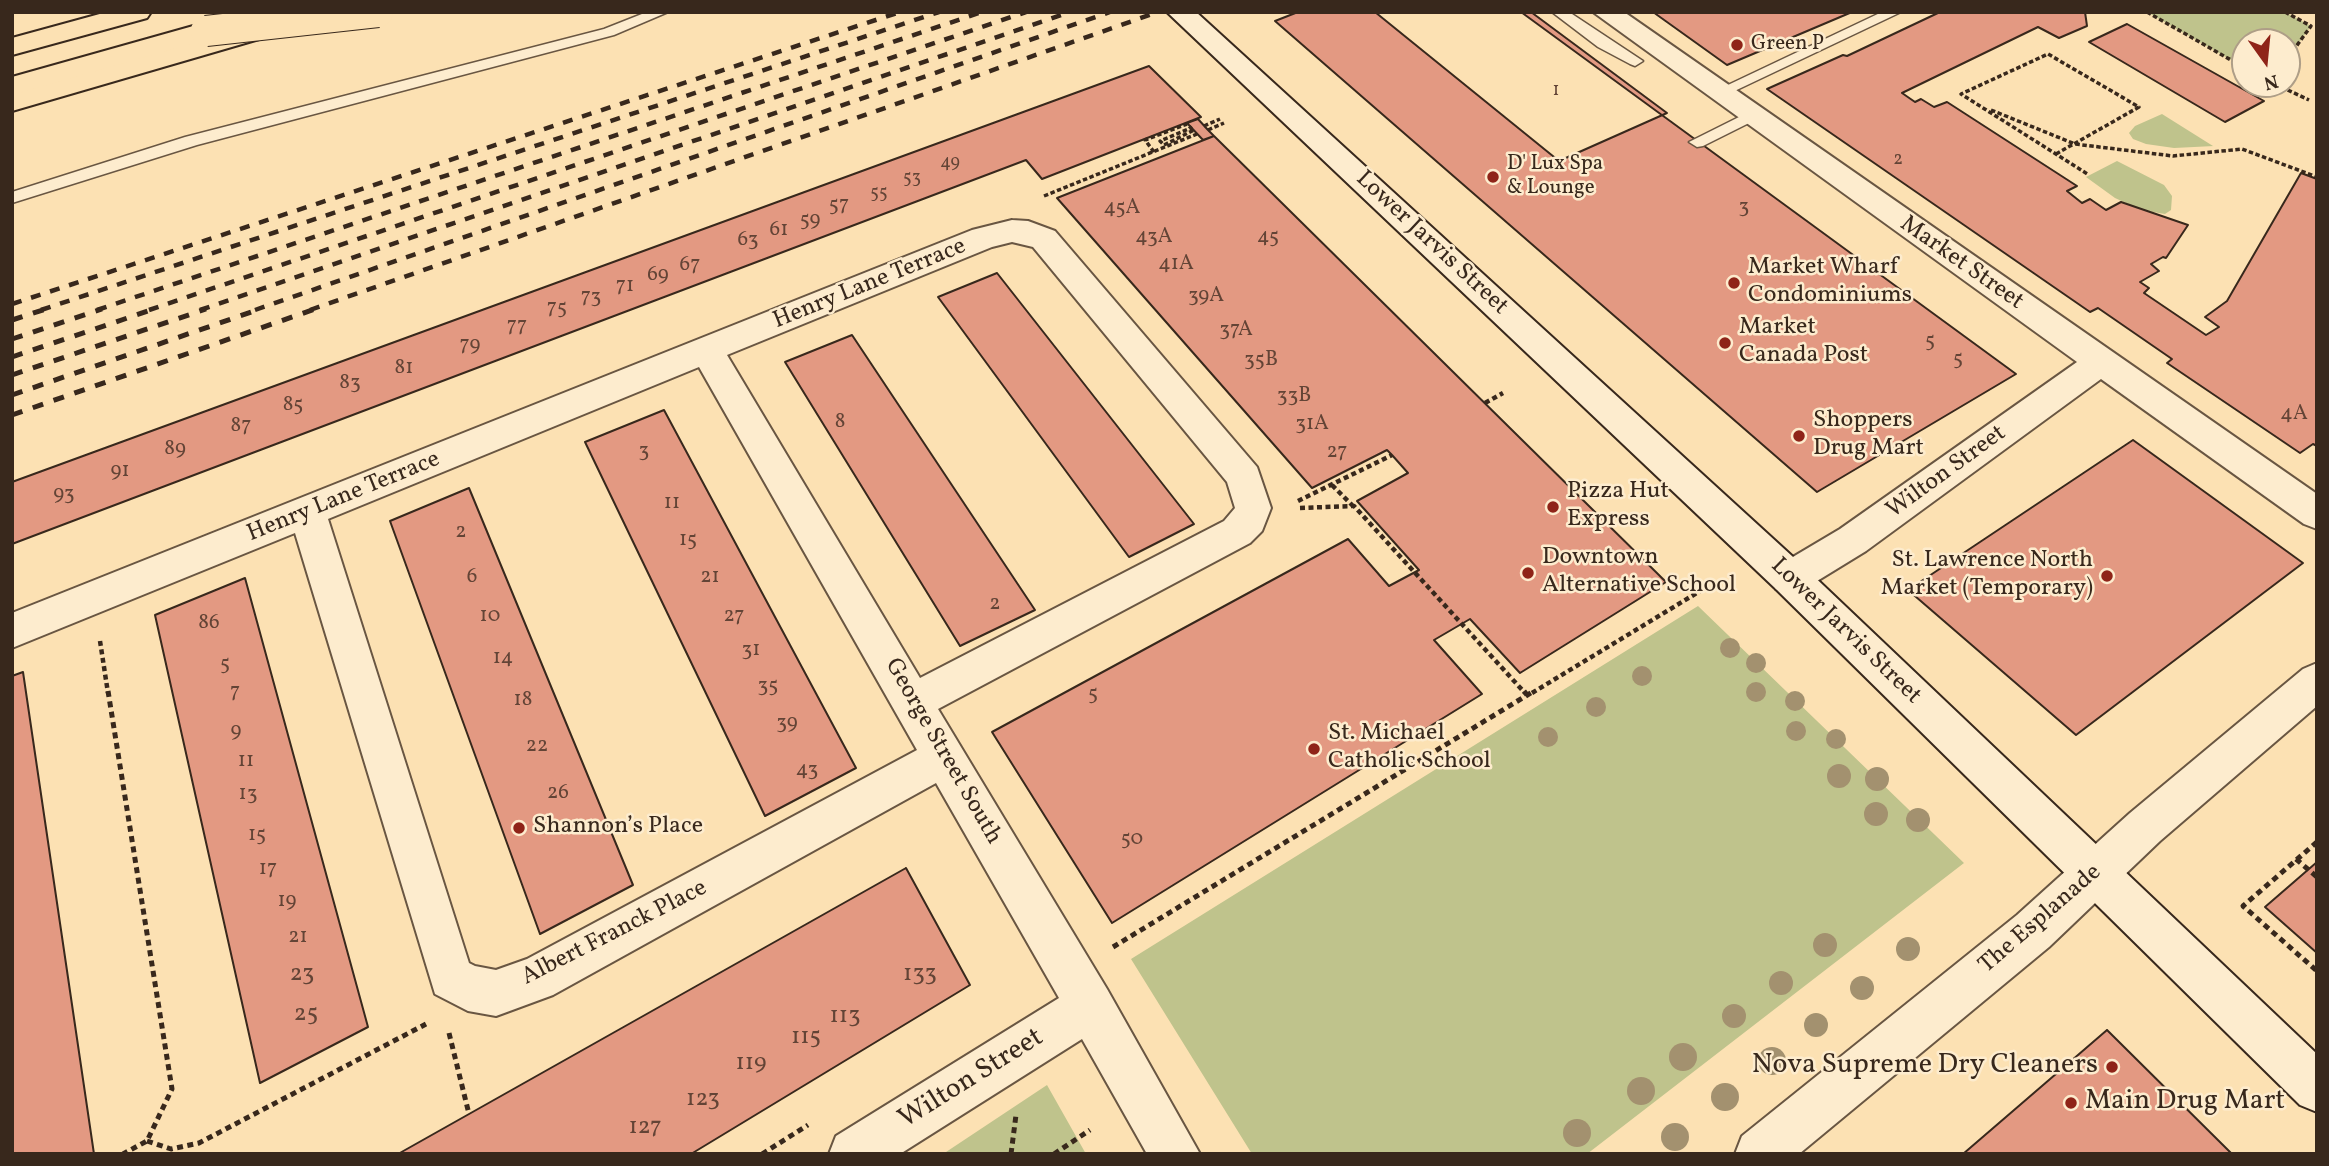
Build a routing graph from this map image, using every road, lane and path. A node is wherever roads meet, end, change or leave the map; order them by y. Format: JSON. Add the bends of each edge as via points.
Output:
{"nodes":[{"id":1,"x":138,"y":12,"type":"edge"},
{"id":2,"x":269,"y":12,"type":"edge"},
{"id":3,"x":321,"y":12,"type":"edge"},
{"id":4,"x":378,"y":12,"type":"edge"},
{"id":5,"x":661,"y":12,"type":"edge"},
{"id":6,"x":1180,"y":12,"type":"edge"},
{"id":7,"x":1559,"y":12,"type":"edge"},
{"id":8,"x":1606,"y":12,"type":"edge"},
{"id":9,"x":1894,"y":12,"type":"edge"},
{"id":10,"x":2147,"y":12,"type":"edge"},
{"id":11,"x":2285,"y":12,"type":"edge"},
{"id":12,"x":2311,"y":26,"type":"junction"},
{"id":13,"x":2317,"y":27,"type":"edge"},
{"id":14,"x":206,"y":31,"type":"junction"},
{"id":15,"x":2301,"y":40,"type":"edge"},
{"id":16,"x":12,"y":47,"type":"edge"},
{"id":17,"x":2231,"y":60,"type":"edge"},
{"id":18,"x":1634,"y":61,"type":"dead end"},
{"id":19,"x":12,"y":86,"type":"edge"},
{"id":20,"x":1718,"y":93,"type":"junction"},
{"id":21,"x":2301,"y":97,"type":"edge"},
{"id":22,"x":2308,"y":100,"type":"dead end"},
{"id":23,"x":12,"y":102,"type":"edge"},
{"id":24,"x":1977,"y":105,"type":"junction"},
{"id":25,"x":1751,"y":116,"type":"junction"},
{"id":26,"x":1222,"y":121,"type":"dead end"},
{"id":27,"x":1206,"y":128,"type":"dead end"},
{"id":28,"x":1697,"y":142,"type":"dead end"},
{"id":29,"x":2076,"y":144,"type":"junction"},
{"id":30,"x":1154,"y":152,"type":"junction"},
{"id":31,"x":2056,"y":154,"type":"junction"},
{"id":32,"x":2089,"y":175,"type":"dead end"},
{"id":33,"x":2317,"y":177,"type":"edge"},
{"id":34,"x":12,"y":198,"type":"edge"},
{"id":35,"x":1038,"y":198,"type":"dead end"},
{"id":36,"x":707,"y":351,"type":"junction"},
{"id":37,"x":2101,"y":362,"type":"junction"},
{"id":38,"x":1503,"y":393,"type":"dead end"},
{"id":39,"x":1485,"y":403,"type":"dead end"},
{"id":40,"x":1392,"y":455,"type":"dead end"},
{"id":41,"x":1332,"y":485,"type":"junction"},
{"id":42,"x":1298,"y":501,"type":"dead end"},
{"id":43,"x":1354,"y":506,"type":"junction"},
{"id":44,"x":1300,"y":508,"type":"dead end"},
{"id":45,"x":307,"y":512,"type":"junction"},
{"id":46,"x":2317,"y":514,"type":"edge"},
{"id":47,"x":1790,"y":578,"type":"junction"},
{"id":48,"x":1705,"y":588,"type":"dead end"},
{"id":49,"x":98,"y":626,"type":"dead end"},
{"id":50,"x":12,"y":631,"type":"edge"},
{"id":51,"x":2317,"y":681,"type":"edge"},
{"id":52,"x":1527,"y":695,"type":"junction"},
{"id":53,"x":913,"y":702,"type":"junction"},
{"id":54,"x":944,"y":757,"type":"junction"},
{"id":55,"x":2317,"y":842,"type":"edge"},
{"id":56,"x":2296,"y":859,"type":"junction"},
{"id":57,"x":2094,"y":873,"type":"junction"},
{"id":58,"x":2317,"y":877,"type":"edge"},
{"id":59,"x":1111,"y":949,"type":"dead end"},
{"id":60,"x":2317,"y":971,"type":"edge"},
{"id":61,"x":1090,"y":1006,"type":"junction"},
{"id":62,"x":426,"y":1024,"type":"dead end"},
{"id":63,"x":447,"y":1025,"type":"dead end"},
{"id":64,"x":2317,"y":1088,"type":"edge"},
{"id":65,"x":1016,"y":1111,"type":"dead end"},
{"id":66,"x":469,"y":1114,"type":"dead end"},
{"id":67,"x":1090,"y":1130,"type":"dead end"},
{"id":68,"x":147,"y":1141,"type":"junction"},
{"id":69,"x":123,"y":1154,"type":"edge"},
{"id":70,"x":854,"y":1154,"type":"edge"},
{"id":71,"x":1011,"y":1154,"type":"edge"},
{"id":72,"x":1054,"y":1154,"type":"edge"},
{"id":73,"x":1175,"y":1154,"type":"edge"},
{"id":74,"x":1760,"y":1154,"type":"edge"}],
"edges":[{"from":1,"to":16,"type":"highway"},
{"from":2,"to":14,"type":"highway","bridge":true},
{"from":3,"to":23,"type":"highway"},
{"from":4,"to":14,"type":"highway","bridge":true},
{"from":5,"to":34,"type":"lane","via":[[609,32],[191,141]]},
{"from":6,"to":47,"type":"street","name":"Lower Jarvis Street"},
{"from":7,"to":18,"type":"lane"},
{"from":8,"to":20,"type":"street","name":"Market Street"},
{"from":9,"to":20,"type":"lane"},
{"from":10,"to":17,"type":"path"},
{"from":11,"to":12,"type":"path"},
{"from":12,"to":13,"type":"path"},
{"from":12,"to":15,"type":"path"},
{"from":14,"to":19,"type":"highway"},
{"from":20,"to":25,"type":"street","name":"Market Street"},
{"from":21,"to":22,"type":"path"},
{"from":24,"to":29,"type":"path"},
{"from":24,"to":29,"type":"path","via":[[1961,94],[2048,54],[2139,107]]},
{"from":24,"to":31,"type":"path"},
{"from":25,"to":28,"type":"lane"},
{"from":25,"to":37,"type":"street","name":"Market Street"},
{"from":26,"to":27,"type":"path"},
{"from":29,"to":31,"type":"path"},
{"from":29,"to":33,"type":"path","via":[[2174,156],[2242,149]]},
{"from":30,"to":30,"type":"path","via":[[1196,132],[1164,145],[1160,141],[1191,128],[1186,124],[1145,140]]},
{"from":30,"to":35,"type":"path"},
{"from":31,"to":32,"type":"path"},
{"from":36,"to":45,"type":"street","name":"Henry Lane Terrace"},
{"from":36,"to":53,"type":"street","name":"George Street South"},
{"from":36,"to":53,"type":"street","name":"Henry Lane Terrace","via":[[984,238],[1028,232],[1044,239],[1244,477],[1253,508],[1237,532]]},
{"from":37,"to":46,"type":"street","name":"Market Street"},
{"from":37,"to":47,"type":"street","name":"Wilton Street","via":[[1853,540]]},
{"from":38,"to":39,"type":"path"},
{"from":40,"to":41,"type":"path"},
{"from":41,"to":42,"type":"path"},
{"from":41,"to":43,"type":"path"},
{"from":43,"to":44,"type":"path"},
{"from":43,"to":52,"type":"path"},
{"from":45,"to":50,"type":"street","name":"Henry Lane Terrace"},
{"from":45,"to":54,"type":"street","name":"Albert Franck Place","via":[[451,978],[468,988],[496,993],[537,979]]},
{"from":47,"to":57,"type":"street","name":"Lower Jarvis Street"},
{"from":48,"to":52,"type":"path"},
{"from":49,"to":68,"type":"path","via":[[172,1089]]},
{"from":51,"to":57,"type":"street","name":"The Esplanade"},
{"from":52,"to":59,"type":"path"},
{"from":53,"to":54,"type":"street","name":"George Street South"},
{"from":54,"to":61,"type":"street","name":"George Street South"},
{"from":55,"to":56,"type":"path"},
{"from":56,"to":58,"type":"path"},
{"from":56,"to":60,"type":"path","via":[[2243,905]]},
{"from":57,"to":64,"type":"street","name":"Lower Jarvis Street"},
{"from":57,"to":74,"type":"street","name":"The Esplanade","via":[[2033,931]]},
{"from":61,"to":70,"type":"street","name":"Wilton Street"},
{"from":61,"to":73,"type":"street","name":"George Street South"},
{"from":62,"to":68,"type":"path","via":[[199,1143],[172,1149]]},
{"from":63,"to":66,"type":"path"},
{"from":65,"to":71,"type":"path"},
{"from":67,"to":72,"type":"path"},
{"from":68,"to":69,"type":"path"}]}
